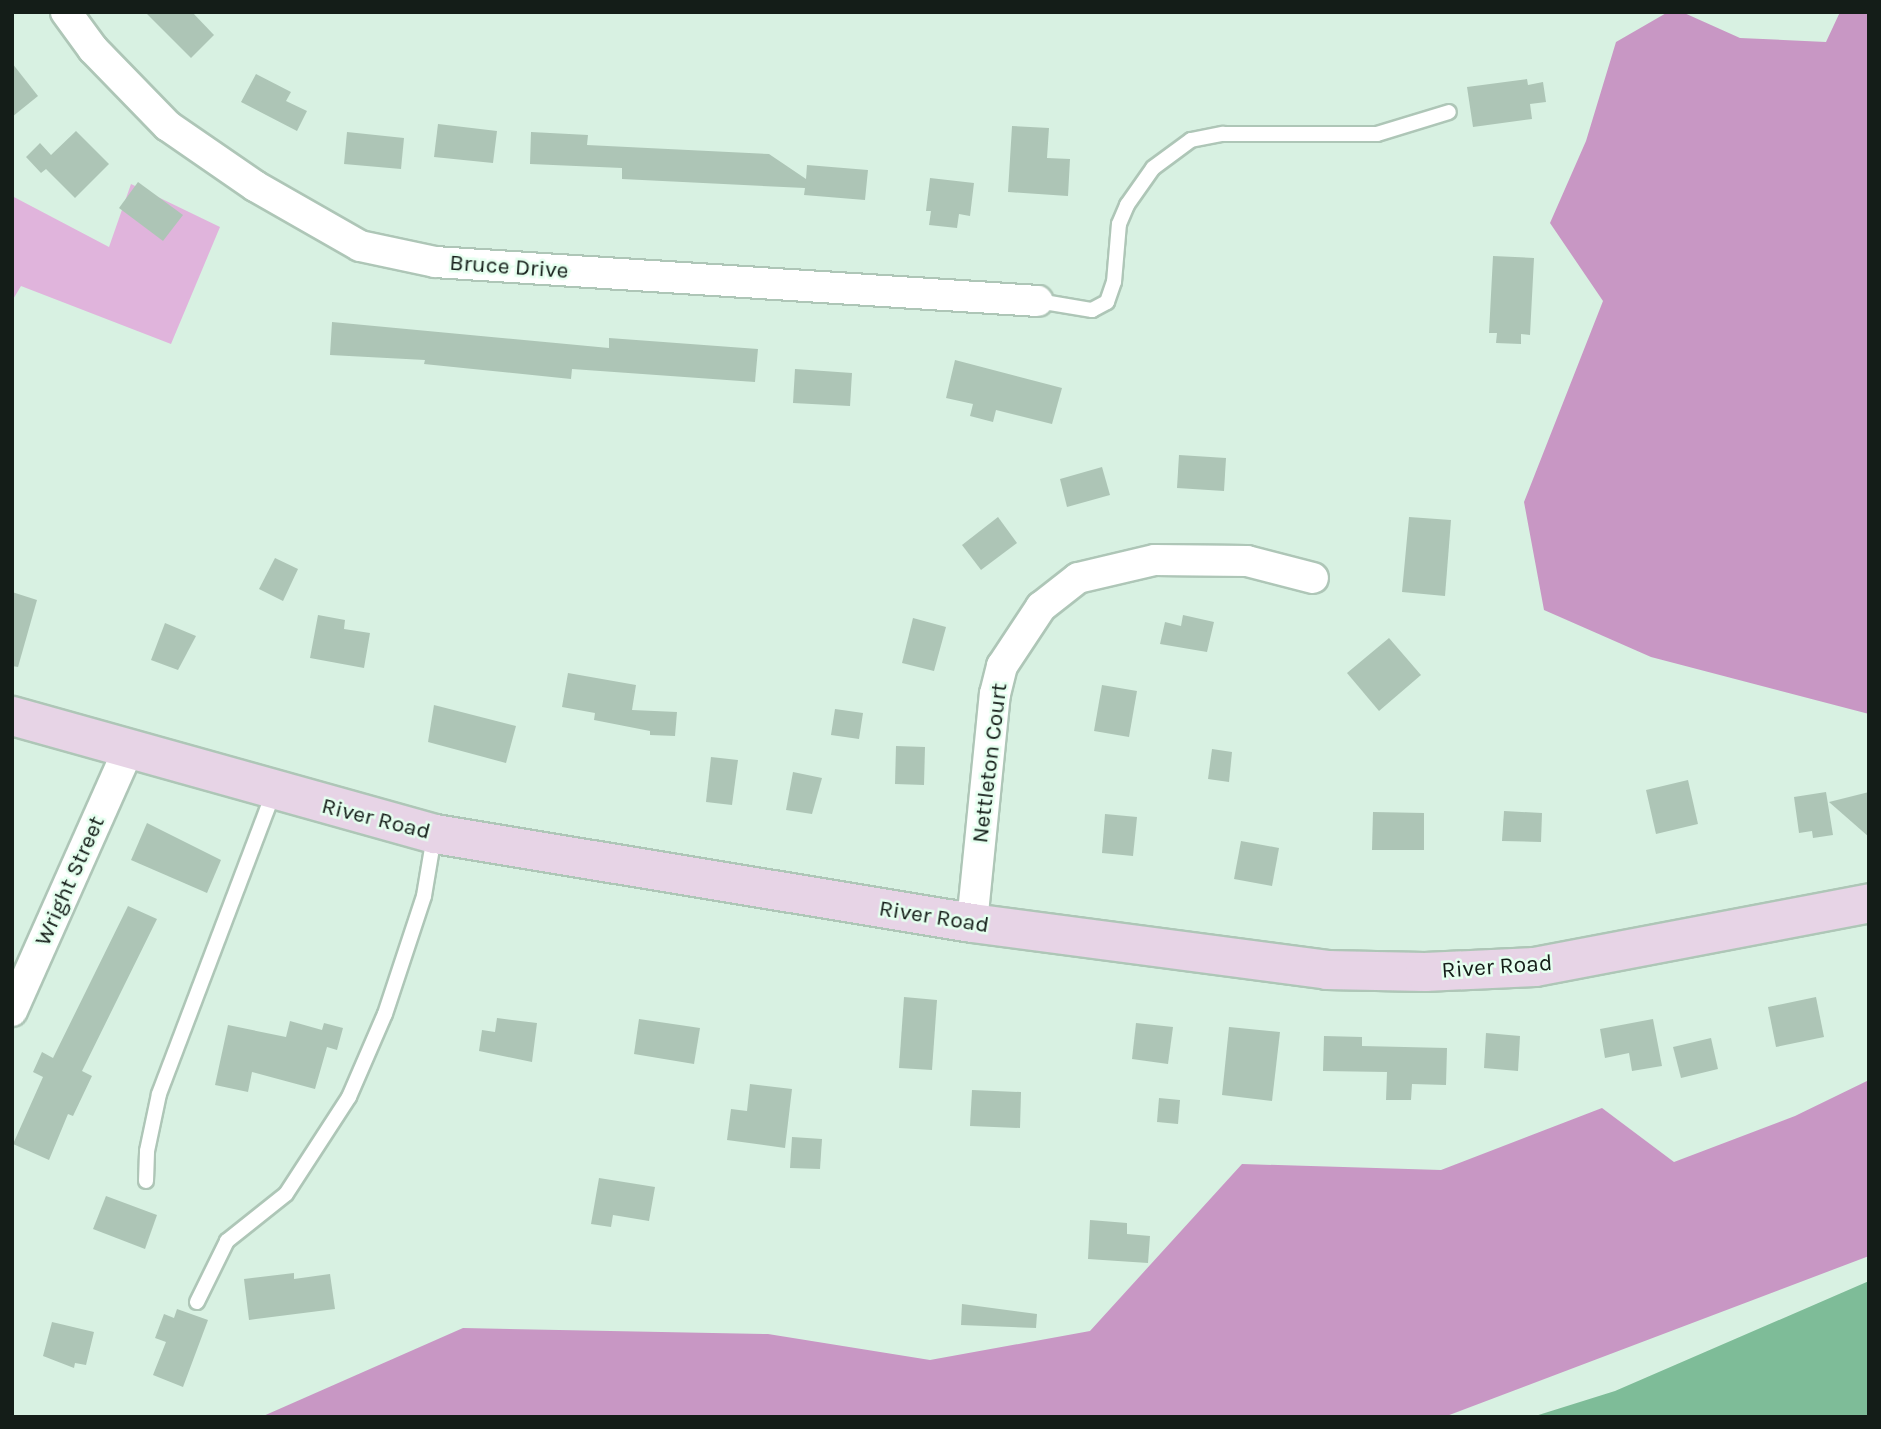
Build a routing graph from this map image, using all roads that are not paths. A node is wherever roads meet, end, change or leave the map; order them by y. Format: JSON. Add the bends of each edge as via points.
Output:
{"nodes":[{"id":1,"x":66,"y":12,"type":"edge"},
{"id":2,"x":1449,"y":112,"type":"dead end"},
{"id":3,"x":1038,"y":301,"type":"joint"},
{"id":4,"x":1313,"y":578,"type":"dead end"},
{"id":5,"x":12,"y":716,"type":"edge"},
{"id":6,"x":128,"y":751,"type":"junction"},
{"id":7,"x":274,"y":792,"type":"junction"},
{"id":8,"x":435,"y":834,"type":"junction"},
{"id":9,"x":1869,"y":903,"type":"edge"},
{"id":10,"x":971,"y":923,"type":"junction"},
{"id":11,"x":12,"y":1011,"type":"edge"},
{"id":12,"x":146,"y":1181,"type":"dead end"},
{"id":13,"x":197,"y":1302,"type":"dead end"}],
"edges":[{"from":1,"to":3,"type":"street","name":"Bruce Drive","via":[[93,49],[168,126],[255,186],[360,247],[435,262]]},
{"from":2,"to":3,"type":"lane","via":[[1377,134],[1223,134],[1191,139],[1153,168],[1127,205],[1119,224],[1114,282],[1107,302],[1092,310]]},
{"from":4,"to":10,"type":"street","name":"Nettleton Court","via":[[1247,561],[1155,560],[1078,578],[1041,607],[1002,666],[995,694]]},
{"from":5,"to":6,"type":"main road","name":"River Road"},
{"from":6,"to":7,"type":"main road","name":"River Road"},
{"from":6,"to":11,"type":"street","name":"Wright Street"},
{"from":7,"to":8,"type":"main road","name":"River Road"},
{"from":7,"to":12,"type":"lane","via":[[159,1094],[146,1151]]},
{"from":8,"to":10,"type":"main road","name":"River Road"},
{"from":8,"to":13,"type":"lane","via":[[425,896],[349,1097],[286,1194],[228,1241]]},
{"from":9,"to":10,"type":"main road","name":"River Road","via":[[1535,967],[1425,972],[1327,970]]}]}
